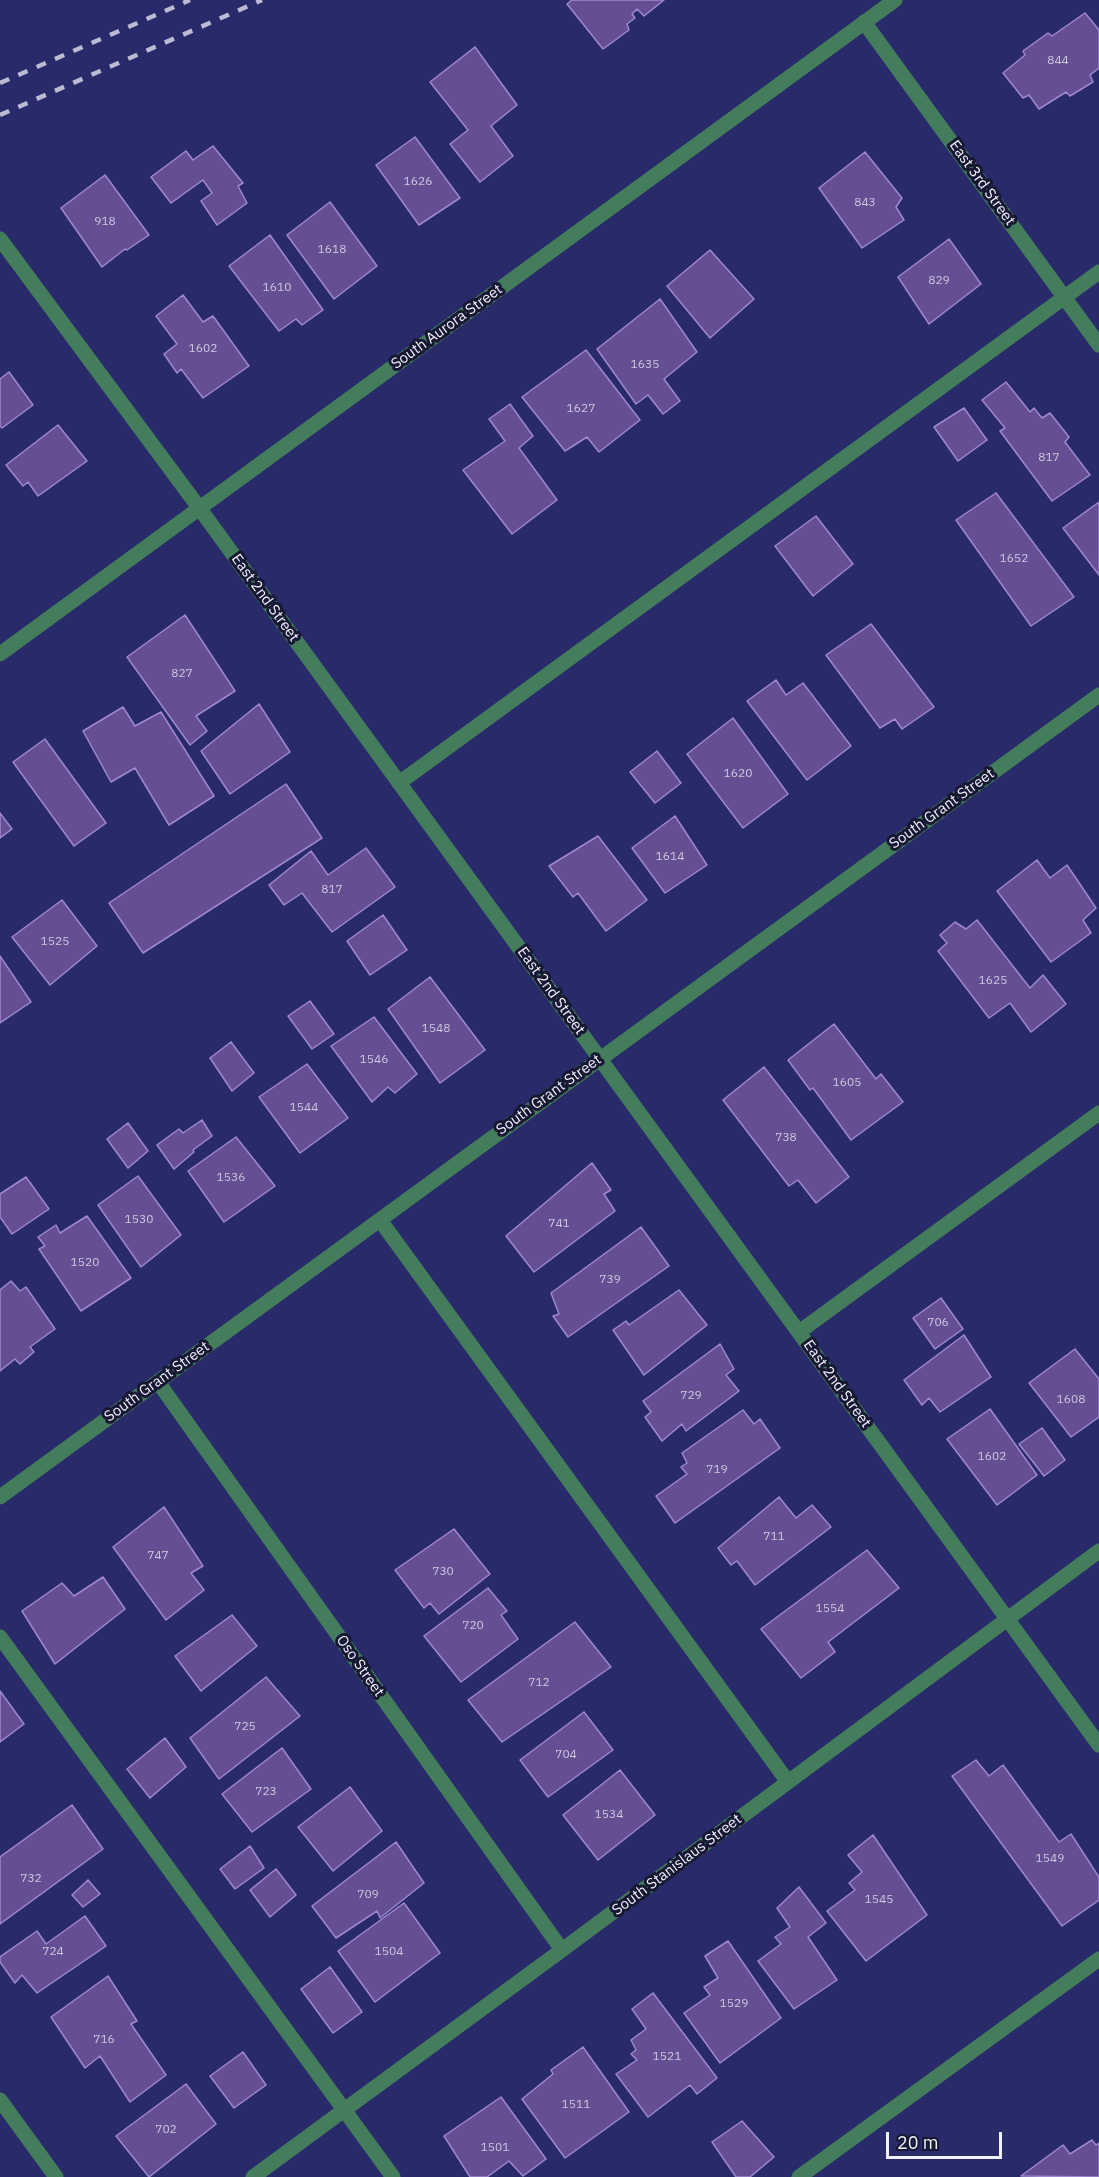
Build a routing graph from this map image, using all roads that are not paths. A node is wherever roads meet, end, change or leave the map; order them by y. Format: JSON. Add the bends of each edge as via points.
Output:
{"nodes":[{"id":1,"x":895,"y":0,"type":"edge"},
{"id":2,"x":864,"y":22,"type":"junction"},
{"id":3,"x":0,"y":238,"type":"edge"},
{"id":4,"x":1099,"y":272,"type":"edge"},
{"id":5,"x":1064,"y":297,"type":"junction"},
{"id":6,"x":1099,"y":345,"type":"edge"},
{"id":7,"x":200,"y":509,"type":"junction"},
{"id":8,"x":0,"y":654,"type":"edge"},
{"id":9,"x":1099,"y":695,"type":"edge"},
{"id":10,"x":399,"y":783,"type":"junction"},
{"id":11,"x":600,"y":1058,"type":"junction"},
{"id":12,"x":1099,"y":1113,"type":"edge"},
{"id":13,"x":380,"y":1220,"type":"junction"},
{"id":14,"x":799,"y":1332,"type":"junction"},
{"id":15,"x":158,"y":1382,"type":"junction"},
{"id":16,"x":0,"y":1497,"type":"edge"},
{"id":17,"x":1099,"y":1551,"type":"edge"},
{"id":18,"x":1007,"y":1620,"type":"junction"},
{"id":19,"x":0,"y":1637,"type":"edge"},
{"id":20,"x":1099,"y":1745,"type":"edge"},
{"id":21,"x":788,"y":1782,"type":"junction"},
{"id":22,"x":562,"y":1950,"type":"junction"},
{"id":23,"x":1099,"y":1959,"type":"edge"},
{"id":24,"x":0,"y":2100,"type":"edge"},
{"id":25,"x":345,"y":2111,"type":"junction"},
{"id":26,"x":56,"y":2177,"type":"edge"},
{"id":27,"x":253,"y":2177,"type":"edge"},
{"id":28,"x":393,"y":2177,"type":"edge"},
{"id":29,"x":799,"y":2177,"type":"edge"}],
"edges":[{"from":1,"to":2,"type":"street","name":"South Aurora Street"},
{"from":2,"to":5,"type":"street","name":"East 3rd Street"},
{"from":2,"to":7,"type":"street","name":"South Aurora Street"},
{"from":3,"to":7,"type":"street","name":"East 2nd Street"},
{"from":4,"to":5,"type":"street"},
{"from":5,"to":6,"type":"street","name":"East 3rd Street"},
{"from":5,"to":10,"type":"street"},
{"from":7,"to":8,"type":"street","name":"South Aurora Street"},
{"from":7,"to":10,"type":"street","name":"East 2nd Street"},
{"from":9,"to":11,"type":"street","name":"South Grant Street"},
{"from":10,"to":11,"type":"street","name":"East 2nd Street"},
{"from":11,"to":13,"type":"street","name":"South Grant Street"},
{"from":11,"to":14,"type":"street","name":"East 2nd Street"},
{"from":12,"to":14,"type":"street"},
{"from":13,"to":15,"type":"street","name":"South Grant Street"},
{"from":13,"to":21,"type":"street"},
{"from":14,"to":18,"type":"street","name":"East 2nd Street"},
{"from":15,"to":16,"type":"street","name":"South Grant Street"},
{"from":15,"to":22,"type":"street","name":"Oso Street"},
{"from":17,"to":18,"type":"street","name":"South Stanislaus Street"},
{"from":18,"to":20,"type":"street","name":"East 2nd Street"},
{"from":18,"to":21,"type":"street","name":"South Stanislaus Street"},
{"from":19,"to":25,"type":"street"},
{"from":21,"to":22,"type":"street","name":"South Stanislaus Street"},
{"from":22,"to":25,"type":"street","name":"South Stanislaus Street"},
{"from":23,"to":29,"type":"street"},
{"from":24,"to":26,"type":"street"},
{"from":25,"to":27,"type":"street","name":"South Stanislaus Street"},
{"from":25,"to":28,"type":"street"}]}
